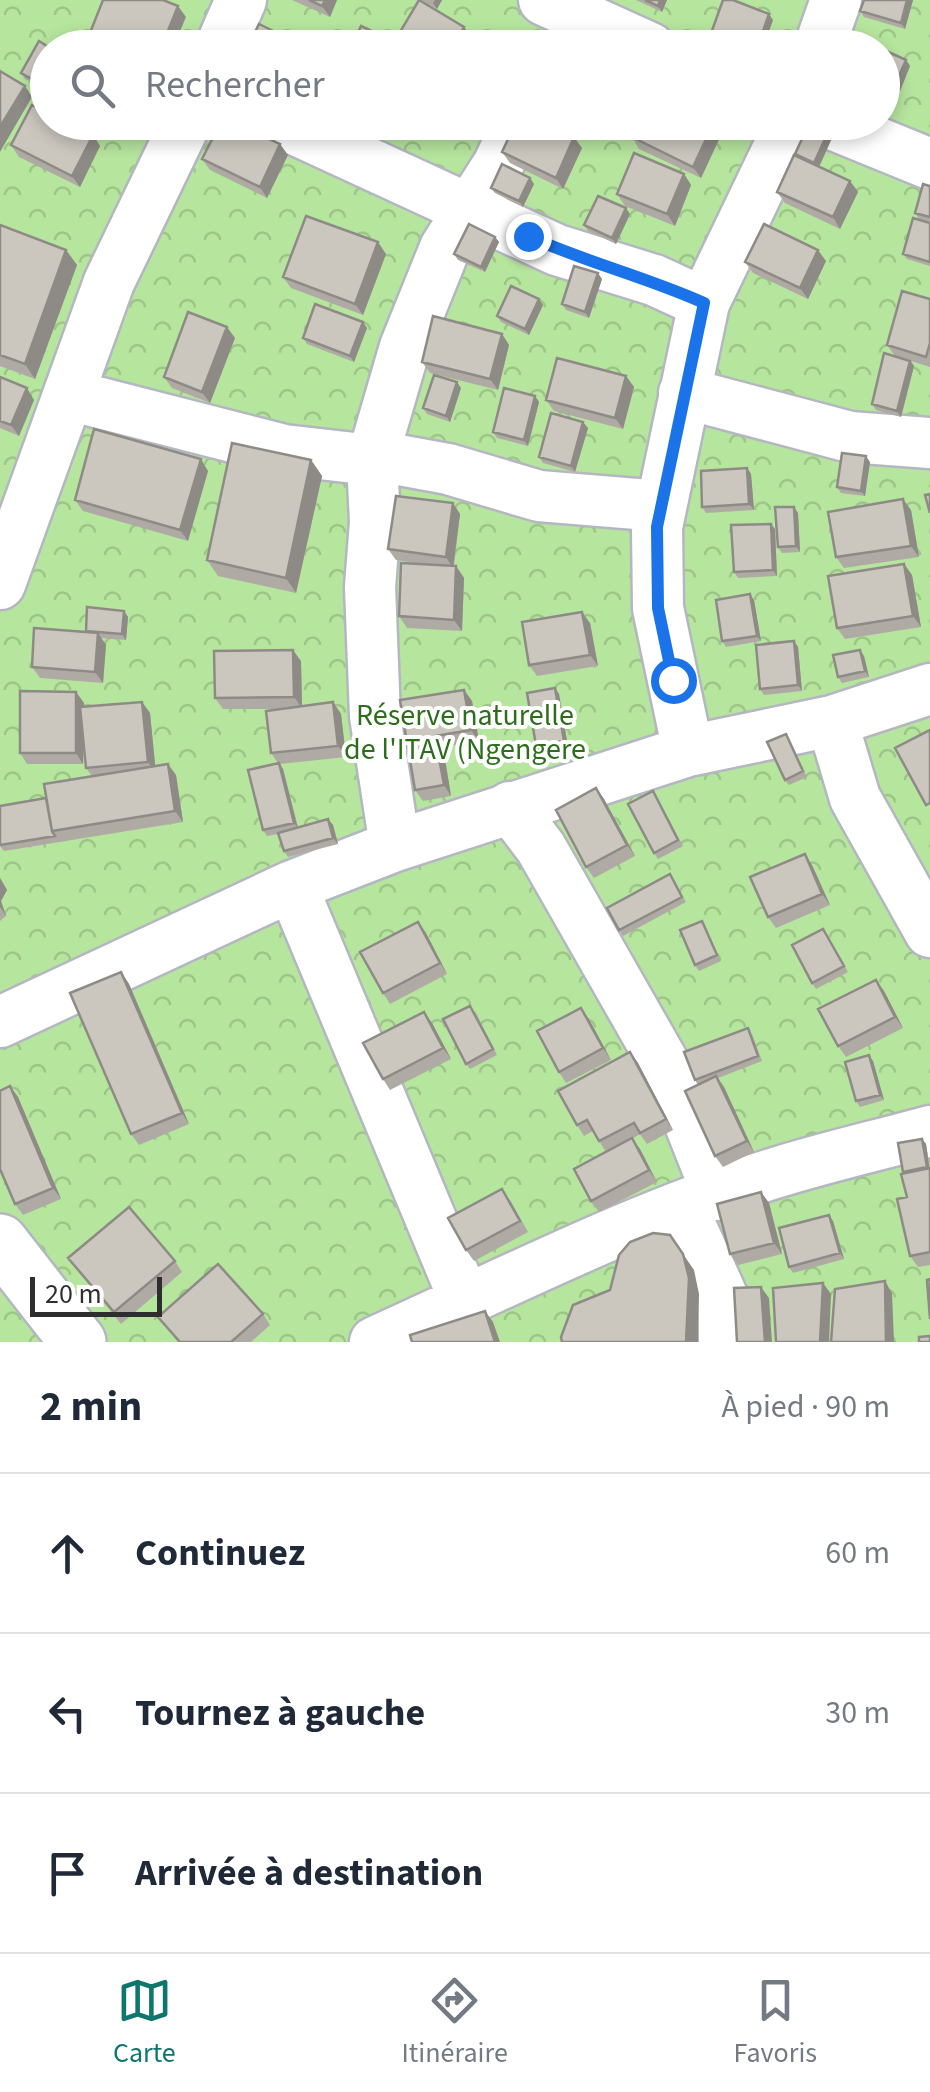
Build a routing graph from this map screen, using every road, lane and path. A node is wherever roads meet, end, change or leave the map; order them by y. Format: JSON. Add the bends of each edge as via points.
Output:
{"nodes":[{"id":1,"x":836,"y":0,"type":"edge"},
{"id":2,"x":562,"y":16,"type":"edge"},
{"id":3,"x":600,"y":30,"type":"edge"},
{"id":4,"x":825,"y":30,"type":"edge"},
{"id":5,"x":177,"y":140,"type":"edge"},
{"id":6,"x":317,"y":140,"type":"edge"},
{"id":7,"x":510,"y":140,"type":"edge"},
{"id":8,"x":782,"y":140,"type":"edge"},
{"id":9,"x":871,"y":140,"type":"edge"},
{"id":10,"x":930,"y":164,"type":"edge"},
{"id":11,"x":468,"y":211,"type":"junction"},
{"id":12,"x":704,"y":303,"type":"junction"},
{"id":13,"x":684,"y":393,"type":"junction"},
{"id":14,"x":70,"y":395,"type":"junction"},
{"id":15,"x":930,"y":443,"type":"edge"},
{"id":16,"x":372,"y":460,"type":"junction"},
{"id":17,"x":661,"y":506,"type":"junction"},
{"id":18,"x":0,"y":584,"type":"edge"},
{"id":19,"x":930,"y":689,"type":"edge"},
{"id":20,"x":832,"y":721,"type":"junction"},
{"id":21,"x":688,"y":751,"type":"junction"},
{"id":22,"x":510,"y":806,"type":"junction"},
{"id":23,"x":396,"y":846,"type":"junction"},
{"id":24,"x":292,"y":886,"type":"junction"},
{"id":25,"x":930,"y":932,"type":"edge"},
{"id":26,"x":0,"y":1022,"type":"edge"},
{"id":27,"x":930,"y":1131,"type":"edge"},
{"id":28,"x":700,"y":1201,"type":"junction"},
{"id":29,"x":0,"y":1242,"type":"edge"},
{"id":30,"x":465,"y":1301,"type":"junction"},
{"id":31,"x":78,"y":1342,"type":"edge"},
{"id":32,"x":375,"y":1342,"type":"edge"},
{"id":33,"x":724,"y":1342,"type":"edge"}],
"edges":[{"from":1,"to":4,"type":"street"},
{"from":2,"to":3,"type":"street"},
{"from":5,"to":14,"type":"street","via":[[110,282]]},
{"from":6,"to":11,"type":"street"},
{"from":7,"to":11,"type":"street"},
{"from":8,"to":12,"type":"street"},
{"from":9,"to":10,"type":"street"},
{"from":11,"to":12,"type":"street"},
{"from":11,"to":16,"type":"street","via":[[445,248],[404,347]]},
{"from":12,"to":13,"type":"street"},
{"from":13,"to":15,"type":"street","via":[[850,437]]},
{"from":13,"to":17,"type":"street"},
{"from":14,"to":16,"type":"street","via":[[284,450]]},
{"from":14,"to":18,"type":"street"},
{"from":16,"to":17,"type":"street","via":[[448,469],[538,496]]},
{"from":16,"to":23,"type":"street","via":[[376,716]]},
{"from":17,"to":21,"type":"street","via":[[658,608]]},
{"from":19,"to":20,"type":"street"},
{"from":20,"to":21,"type":"street"},
{"from":20,"to":25,"type":"street","via":[[855,798]]},
{"from":21,"to":22,"type":"street"},
{"from":22,"to":23,"type":"street"},
{"from":22,"to":28,"type":"street","via":[[672,1076]]},
{"from":23,"to":24,"type":"street"},
{"from":24,"to":26,"type":"street"},
{"from":24,"to":30,"type":"street"},
{"from":27,"to":28,"type":"street","via":[[774,1173]]},
{"from":28,"to":30,"type":"street"},
{"from":28,"to":33,"type":"street","via":[[723,1298]]},
{"from":29,"to":31,"type":"street"},
{"from":30,"to":32,"type":"street"}]}
